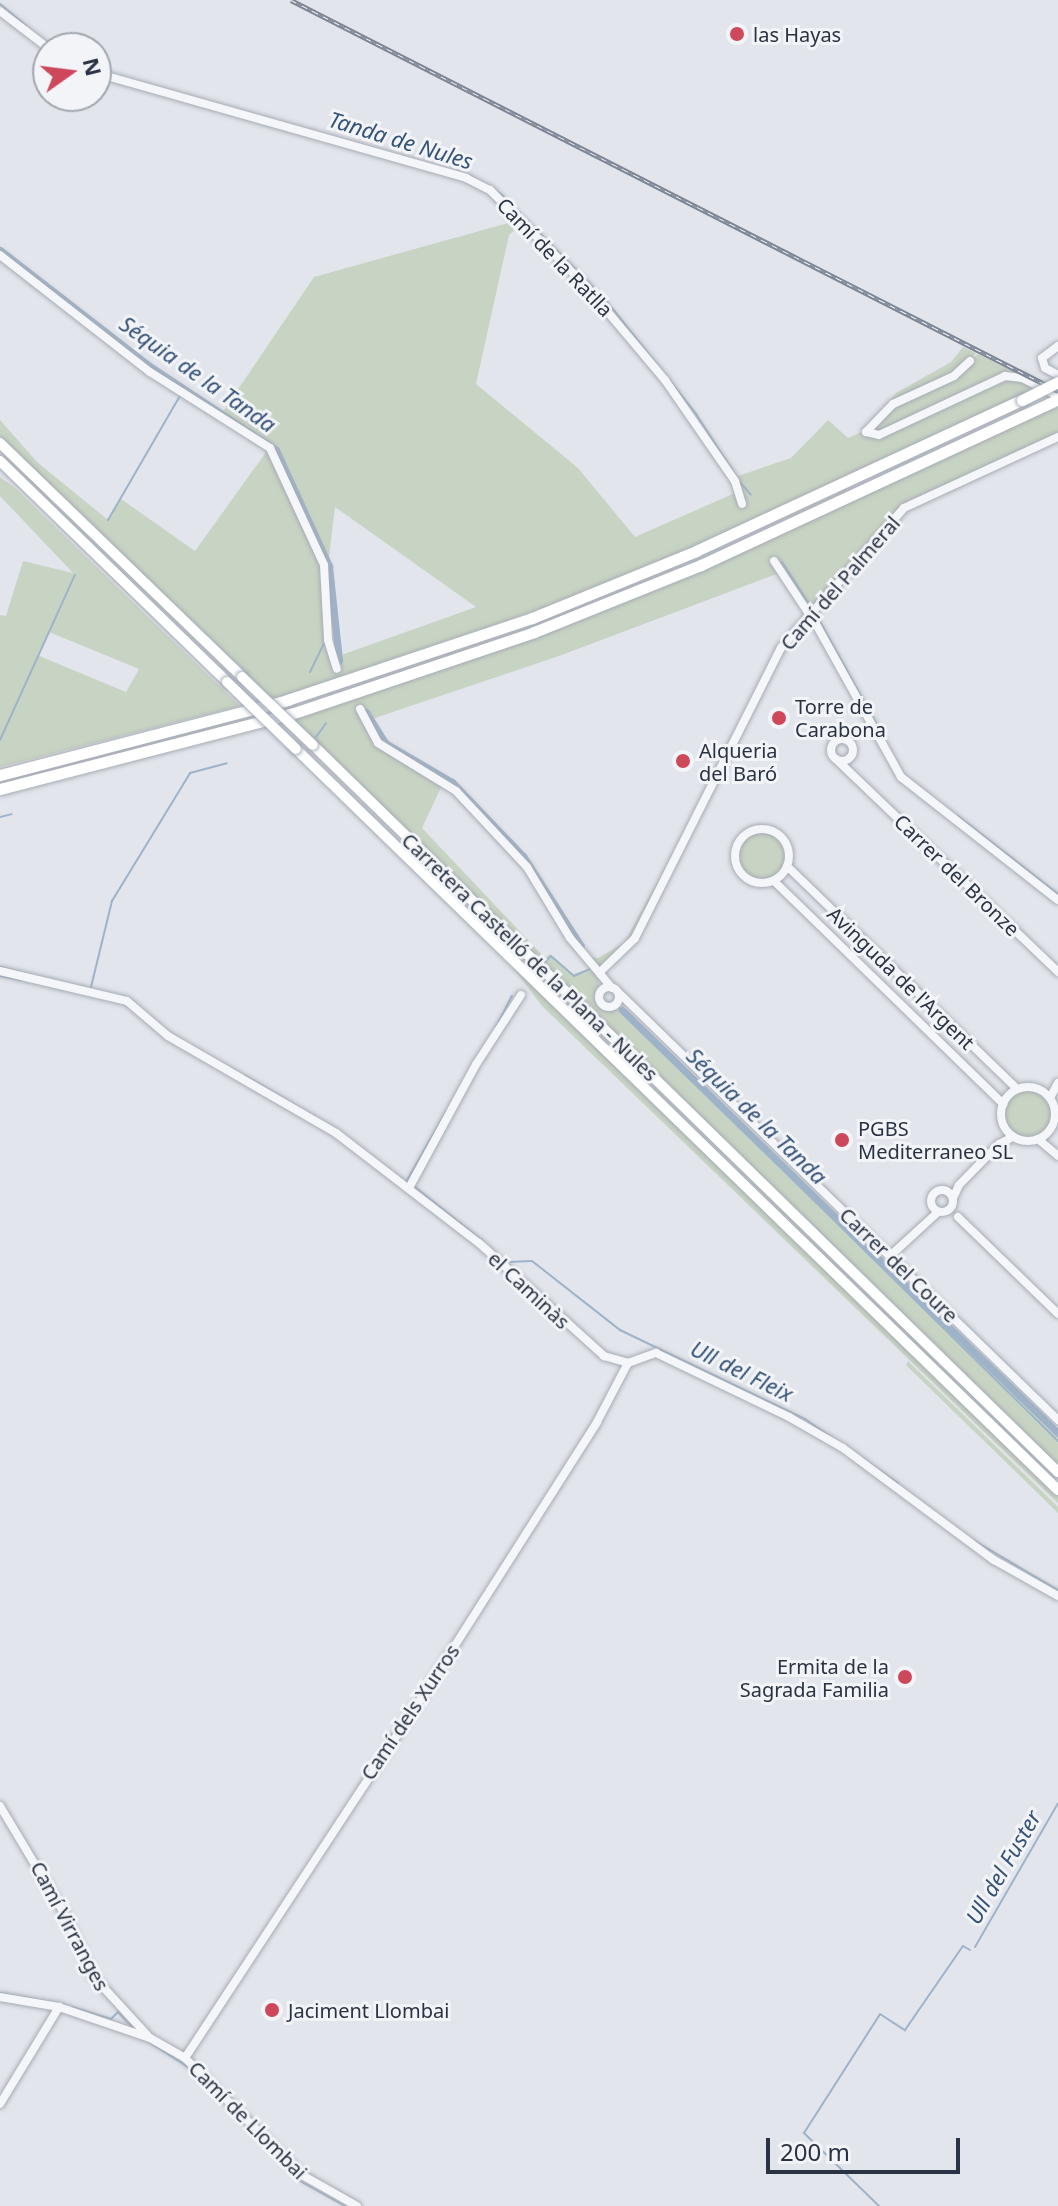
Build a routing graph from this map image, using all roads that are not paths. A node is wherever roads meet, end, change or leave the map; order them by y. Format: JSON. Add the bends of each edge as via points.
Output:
{"nodes":[{"id":1,"x":0,"y":11,"type":"edge"},
{"id":2,"x":32,"y":36,"type":"edge"},
{"id":3,"x":112,"y":78,"type":"edge"},
{"id":4,"x":0,"y":255,"type":"edge"},
{"id":5,"x":1058,"y":346,"type":"edge"},
{"id":6,"x":970,"y":361,"type":"dead end"},
{"id":7,"x":1058,"y":375,"type":"edge"},
{"id":8,"x":1058,"y":382,"type":"edge"},
{"id":9,"x":1058,"y":398,"type":"edge"},
{"id":10,"x":1058,"y":437,"type":"edge"},
{"id":11,"x":0,"y":443,"type":"edge"},
{"id":12,"x":0,"y":461,"type":"edge"},
{"id":13,"x":742,"y":504,"type":"dead end"},
{"id":14,"x":774,"y":561,"type":"dead end"},
{"id":15,"x":811,"y":616,"type":"junction"},
{"id":16,"x":337,"y":669,"type":"dead end"},
{"id":17,"x":360,"y":709,"type":"dead end"},
{"id":18,"x":851,"y":757,"type":"junction"},
{"id":19,"x":836,"y":759,"type":"junction"},
{"id":20,"x":0,"y":775,"type":"edge"},
{"id":21,"x":857,"y":777,"type":"junction"},
{"id":22,"x":0,"y":789,"type":"edge"},
{"id":23,"x":787,"y":866,"type":"junction"},
{"id":24,"x":774,"y":881,"type":"junction"},
{"id":25,"x":1058,"y":900,"type":"edge"},
{"id":26,"x":0,"y":971,"type":"edge"},
{"id":27,"x":601,"y":971,"type":"junction"},
{"id":28,"x":1058,"y":972,"type":"edge"},
{"id":29,"x":615,"y":990,"type":"junction"},
{"id":30,"x":601,"y":992,"type":"junction"},
{"id":31,"x":521,"y":995,"type":"dead end"},
{"id":32,"x":618,"y":1003,"type":"junction"},
{"id":33,"x":638,"y":1009,"type":"junction"},
{"id":34,"x":1057,"y":1084,"type":"edge"},
{"id":35,"x":1017,"y":1089,"type":"junction"},
{"id":36,"x":1047,"y":1095,"type":"junction"},
{"id":37,"x":1003,"y":1104,"type":"junction"},
{"id":38,"x":1056,"y":1127,"type":"edge"},
{"id":39,"x":1005,"y":1128,"type":"junction"},
{"id":40,"x":1013,"y":1137,"type":"junction"},
{"id":41,"x":1038,"y":1139,"type":"junction"},
{"id":42,"x":999,"y":1144,"type":"junction"},
{"id":43,"x":1058,"y":1156,"type":"edge"},
{"id":44,"x":959,"y":1185,"type":"junction"},
{"id":45,"x":409,"y":1188,"type":"junction"},
{"id":46,"x":946,"y":1190,"type":"junction"},
{"id":47,"x":945,"y":1206,"type":"junction"},
{"id":48,"x":890,"y":1256,"type":"junction"},
{"id":49,"x":1058,"y":1314,"type":"edge"},
{"id":50,"x":628,"y":1363,"type":"junction"},
{"id":51,"x":1057,"y":1416,"type":"edge"},
{"id":52,"x":1058,"y":1472,"type":"edge"},
{"id":53,"x":1058,"y":1490,"type":"edge"},
{"id":54,"x":1058,"y":1596,"type":"edge"},
{"id":55,"x":0,"y":1806,"type":"edge"},
{"id":56,"x":0,"y":1997,"type":"edge"},
{"id":57,"x":59,"y":2007,"type":"junction"},
{"id":58,"x":150,"y":2038,"type":"junction"},
{"id":59,"x":185,"y":2058,"type":"junction"},
{"id":60,"x":0,"y":2104,"type":"edge"},
{"id":61,"x":357,"y":2206,"type":"edge"}],
"edges":[{"from":1,"to":2,"type":"street"},
{"from":3,"to":13,"type":"street","name":"Camí de la Ratlla","via":[[466,178],[490,190],[585,285],[657,370],[735,481]]},
{"from":4,"to":16,"type":"street","via":[[150,372],[270,448],[324,565],[328,640]]},
{"from":5,"to":7,"type":"street","via":[[1042,358],[1045,368]]},
{"from":6,"to":9,"type":"street","via":[[954,376],[893,404],[866,432],[879,435],[1005,376],[1022,378]]},
{"from":8,"to":20,"type":"highway","bridge":true,"via":[[696,551],[532,618],[242,713]]},
{"from":9,"to":22,"type":"highway","via":[[715,559],[534,632],[291,714]]},
{"from":10,"to":15,"type":"street","name":"Camí del Palmeral","via":[[904,508]]},
{"from":11,"to":52,"type":"main road","name":"Carretera Castelló de la Plana - Nules","bridge":true},
{"from":12,"to":53,"type":"main road","name":"Carretera Castelló de la Plana - Nules","bridge":true},
{"from":14,"to":15,"type":"street"},
{"from":15,"to":25,"type":"street","via":[[901,777]]},
{"from":15,"to":27,"type":"street","name":"Camí del Palmeral","via":[[781,648],[635,938]]},
{"from":17,"to":27,"type":"street","name":"Carrer del Coure","via":[[378,743],[456,791],[517,856],[570,938]]},
{"from":18,"to":19,"type":"street"},
{"from":18,"to":19,"type":"street","via":[[852,744],[840,739],[831,748]]},
{"from":18,"to":21,"type":"street","name":"Carrer del Bronze"},
{"from":19,"to":21,"type":"street","name":"Carrer del Bronze"},
{"from":21,"to":28,"type":"street","name":"Carrer del Bronze"},
{"from":23,"to":24,"type":"street"},
{"from":23,"to":24,"type":"street","via":[[788,848],[777,833],[759,829],[743,836],[735,852],[737,868],[749,880]]},
{"from":23,"to":35,"type":"street","name":"Avinguda de l'Argent"},
{"from":24,"to":37,"type":"street","name":"Avinguda de l'Argent"},
{"from":26,"to":45,"type":"street","name":"el Caminàs","via":[[127,1001],[188,1048],[311,1115]]},
{"from":27,"to":29,"type":"street","name":"Carrer del Coure"},
{"from":27,"to":30,"type":"street"},
{"from":29,"to":30,"type":"street"},
{"from":29,"to":32,"type":"street"},
{"from":29,"to":33,"type":"street","name":"Carrer del Coure"},
{"from":30,"to":32,"type":"street","name":"Carrer del Coure","via":[[604,1006]]},
{"from":31,"to":45,"type":"street"},
{"from":32,"to":33,"type":"street","name":"Carrer del Coure"},
{"from":33,"to":48,"type":"street","name":"Carrer del Coure"},
{"from":34,"to":36,"type":"street"},
{"from":35,"to":36,"type":"street"},
{"from":35,"to":37,"type":"street"},
{"from":36,"to":38,"type":"street"},
{"from":37,"to":39,"type":"street"},
{"from":38,"to":41,"type":"street"},
{"from":39,"to":40,"type":"street"},
{"from":39,"to":42,"type":"street"},
{"from":40,"to":41,"type":"street"},
{"from":40,"to":42,"type":"street"},
{"from":41,"to":43,"type":"street"},
{"from":42,"to":44,"type":"street"},
{"from":44,"to":46,"type":"street"},
{"from":44,"to":47,"type":"street"},
{"from":45,"to":50,"type":"street","name":"el Caminàs","via":[[479,1243],[570,1330],[604,1356]]},
{"from":46,"to":47,"type":"street"},
{"from":46,"to":47,"type":"street","via":[[933,1195]]},
{"from":47,"to":48,"type":"street"},
{"from":47,"to":49,"type":"street"},
{"from":48,"to":51,"type":"street","name":"Carrer del Coure"},
{"from":50,"to":54,"type":"street","via":[[656,1353],[789,1417],[843,1448],[994,1560]]},
{"from":50,"to":59,"type":"street","name":"Camí dels Xurros","via":[[431,1683]]},
{"from":55,"to":58,"type":"street","name":"Camí Virranges","via":[[64,1913],[93,1976]]},
{"from":56,"to":57,"type":"street","name":"Camí de Llombai"},
{"from":57,"to":58,"type":"street","name":"Camí de Llombai"},
{"from":57,"to":60,"type":"street"},
{"from":58,"to":59,"type":"street","name":"Camí de Llombai"},
{"from":59,"to":61,"type":"street","name":"Camí de Llombai","via":[[302,2175]]}]}
